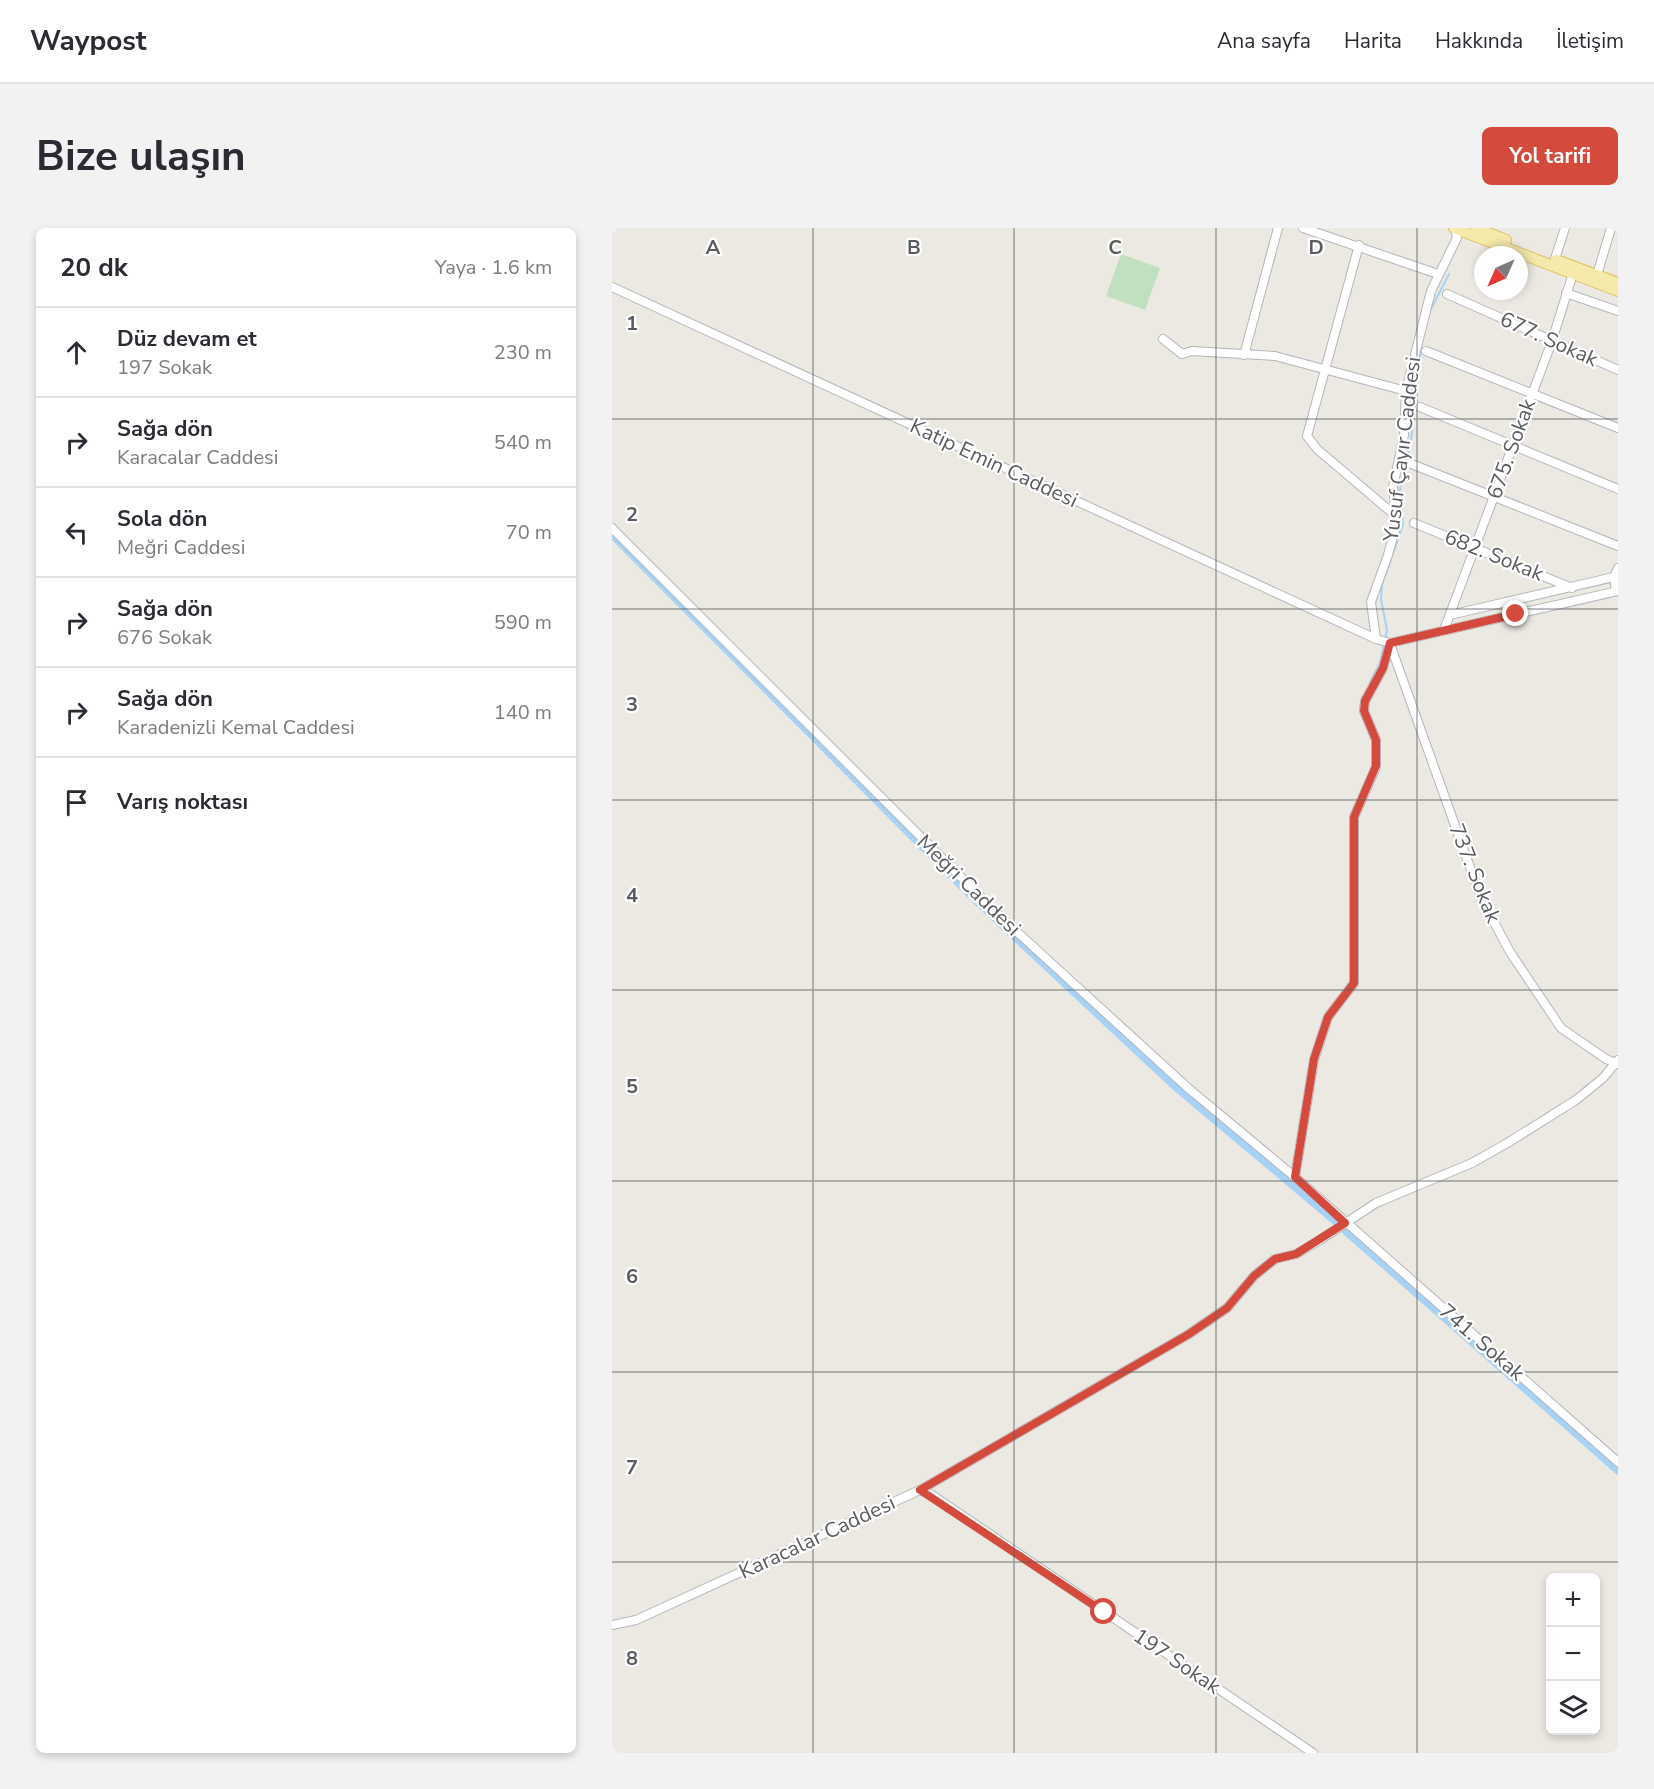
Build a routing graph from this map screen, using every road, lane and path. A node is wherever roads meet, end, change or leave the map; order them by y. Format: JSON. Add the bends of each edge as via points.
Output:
{"nodes":[{"id":1,"x":1278,"y":228,"type":"edge"},
{"id":2,"x":1303,"y":228,"type":"edge"},
{"id":3,"x":1455,"y":228,"type":"edge"},
{"id":4,"x":1476,"y":228,"type":"edge"},
{"id":5,"x":1565,"y":228,"type":"edge"},
{"id":6,"x":1611,"y":228,"type":"edge"},
{"id":7,"x":1359,"y":245,"type":"junction"},
{"id":8,"x":1554,"y":263,"type":"junction"},
{"id":9,"x":1574,"y":270,"type":"junction"},
{"id":10,"x":1438,"y":274,"type":"junction"},
{"id":11,"x":1597,"y":275,"type":"junction"},
{"id":12,"x":1618,"y":283,"type":"edge"},
{"id":13,"x":612,"y":287,"type":"edge"},
{"id":14,"x":1618,"y":291,"type":"edge"},
{"id":15,"x":1566,"y":293,"type":"junction"},
{"id":16,"x":1447,"y":294,"type":"dead end"},
{"id":17,"x":1618,"y":311,"type":"edge"},
{"id":18,"x":1163,"y":339,"type":"dead end"},
{"id":19,"x":1552,"y":341,"type":"junction"},
{"id":20,"x":1426,"y":351,"type":"dead end"},
{"id":21,"x":1244,"y":355,"type":"junction"},
{"id":22,"x":1324,"y":368,"type":"junction"},
{"id":23,"x":1618,"y":370,"type":"edge"},
{"id":24,"x":1406,"y":391,"type":"junction"},
{"id":25,"x":1531,"y":393,"type":"junction"},
{"id":26,"x":1420,"y":407,"type":"dead end"},
{"id":27,"x":1618,"y":428,"type":"edge"},
{"id":28,"x":1512,"y":445,"type":"junction"},
{"id":29,"x":1409,"y":463,"type":"dead end"},
{"id":30,"x":1618,"y":489,"type":"edge"},
{"id":31,"x":1493,"y":495,"type":"junction"},
{"id":32,"x":1397,"y":517,"type":"junction"},
{"id":33,"x":1414,"y":523,"type":"dead end"},
{"id":34,"x":612,"y":528,"type":"edge"},
{"id":35,"x":1618,"y":546,"type":"edge"},
{"id":36,"x":1474,"y":548,"type":"junction"},
{"id":37,"x":1618,"y":568,"type":"edge"},
{"id":38,"x":1616,"y":577,"type":"edge"},
{"id":39,"x":1573,"y":588,"type":"junction"},
{"id":40,"x":1617,"y":591,"type":"edge"},
{"id":41,"x":1450,"y":615,"type":"junction"},
{"id":42,"x":1444,"y":630,"type":"junction"},
{"id":43,"x":1384,"y":641,"type":"junction"},
{"id":44,"x":1617,"y":1062,"type":"edge"},
{"id":45,"x":1295,"y":1177,"type":"junction"},
{"id":46,"x":1345,"y":1223,"type":"junction"},
{"id":47,"x":1618,"y":1462,"type":"edge"},
{"id":48,"x":920,"y":1490,"type":"junction"},
{"id":49,"x":612,"y":1624,"type":"edge"},
{"id":50,"x":1313,"y":1753,"type":"edge"}],
"edges":[{"from":1,"to":21,"type":"street"},
{"from":2,"to":7,"type":"street"},
{"from":3,"to":8,"type":"main road"},
{"from":3,"to":10,"type":"street","name":"Yusuf Çayır Caddesi","via":[[1457,238]]},
{"from":4,"to":8,"type":"main road"},
{"from":5,"to":8,"type":"street"},
{"from":6,"to":11,"type":"street"},
{"from":7,"to":10,"type":"street"},
{"from":7,"to":22,"type":"street"},
{"from":8,"to":9,"type":"main road"},
{"from":9,"to":11,"type":"main road"},
{"from":9,"to":14,"type":"main road"},
{"from":9,"to":15,"type":"street","name":"675. Sokak"},
{"from":10,"to":24,"type":"street","name":"Yusuf Çayır Caddesi"},
{"from":11,"to":12,"type":"main road"},
{"from":13,"to":43,"type":"street","name":"Katip Emin Caddesi"},
{"from":15,"to":17,"type":"street"},
{"from":15,"to":19,"type":"street","name":"675. Sokak"},
{"from":16,"to":19,"type":"street","name":"677. Sokak"},
{"from":18,"to":21,"type":"street","via":[[1182,354],[1192,351]]},
{"from":19,"to":23,"type":"street","name":"677. Sokak"},
{"from":19,"to":25,"type":"street","name":"675. Sokak"},
{"from":20,"to":25,"type":"street"},
{"from":21,"to":22,"type":"street","via":[[1275,356]]},
{"from":22,"to":24,"type":"street"},
{"from":22,"to":32,"type":"street","via":[[1307,436]]},
{"from":24,"to":32,"type":"street","name":"Yusuf Çayır Caddesi","via":[[1404,435],[1393,487]]},
{"from":25,"to":27,"type":"street"},
{"from":25,"to":28,"type":"street","name":"675. Sokak"},
{"from":26,"to":28,"type":"street"},
{"from":28,"to":30,"type":"street"},
{"from":28,"to":31,"type":"street","name":"675. Sokak"},
{"from":29,"to":31,"type":"street"},
{"from":31,"to":35,"type":"street"},
{"from":31,"to":36,"type":"street","name":"675. Sokak"},
{"from":32,"to":43,"type":"street","name":"Yusuf Çayır Caddesi","via":[[1371,602]]},
{"from":33,"to":36,"type":"street","name":"682. Sokak"},
{"from":34,"to":45,"type":"street","name":"Meğri Caddesi","via":[[1005,920],[1188,1088]]},
{"from":36,"to":39,"type":"street","name":"682. Sokak"},
{"from":36,"to":41,"type":"street","name":"675. Sokak"},
{"from":37,"to":38,"type":"street"},
{"from":38,"to":39,"type":"street"},
{"from":38,"to":40,"type":"street"},
{"from":39,"to":41,"type":"street"},
{"from":40,"to":42,"type":"street"},
{"from":41,"to":42,"type":"street","name":"675. Sokak"},
{"from":42,"to":43,"type":"street"},
{"from":43,"to":44,"type":"street","name":"737. Sokak","via":[[1481,898],[1510,952],[1561,1028],[1606,1059]]},
{"from":43,"to":45,"type":"street","via":[[1383,668],[1365,701],[1364,711],[1376,740],[1376,766],[1354,817],[1354,983],[1328,1017],[1314,1059]]},
{"from":44,"to":46,"type":"street","name":"Karacalar Caddesi","via":[[1576,1100],[1509,1142],[1472,1163],[1376,1203]]},
{"from":45,"to":46,"type":"street","name":"Meğri Caddesi"},
{"from":46,"to":47,"type":"street","name":"741. Sokak"},
{"from":46,"to":48,"type":"street","name":"Karacalar Caddesi","via":[[1296,1254],[1275,1259],[1254,1276],[1227,1308],[1189,1334]]},
{"from":48,"to":49,"type":"street","name":"Karacalar Caddesi","via":[[636,1620]]},
{"from":48,"to":50,"type":"street","name":"197 Sokak"}]}
